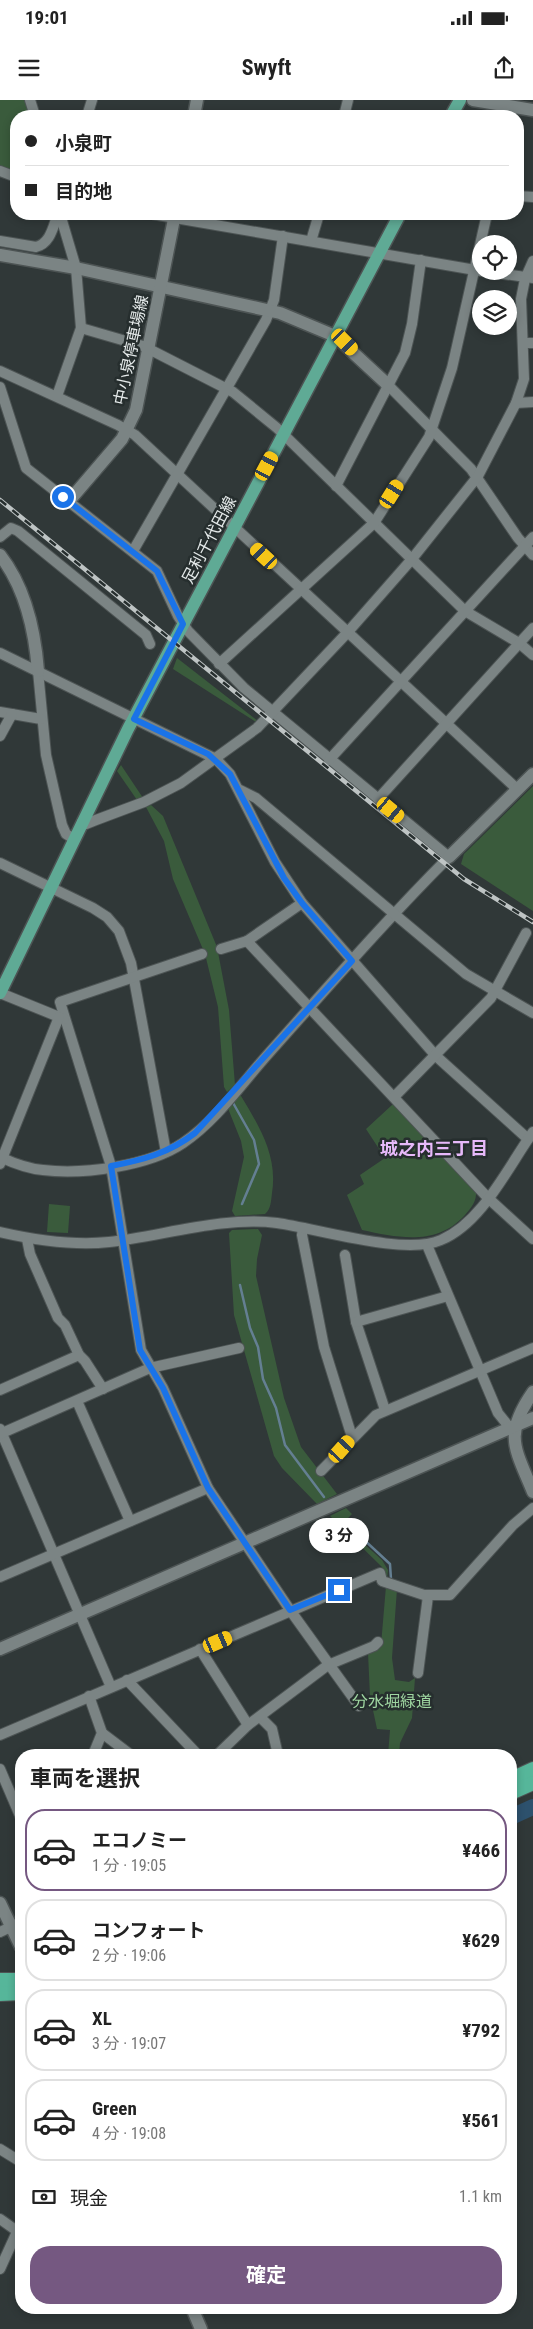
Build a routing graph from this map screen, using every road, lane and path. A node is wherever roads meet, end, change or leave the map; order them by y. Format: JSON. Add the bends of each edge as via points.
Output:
{"nodes":[{"id":1,"x":473,"y":100,"type":"edge"},
{"id":2,"x":507,"y":110,"type":"edge"},
{"id":3,"x":56,"y":220,"type":"edge"},
{"id":4,"x":61,"y":220,"type":"edge"},
{"id":5,"x":173,"y":220,"type":"edge"},
{"id":6,"x":196,"y":220,"type":"edge"},
{"id":7,"x":317,"y":220,"type":"edge"},
{"id":8,"x":397,"y":220,"type":"edge"},
{"id":9,"x":486,"y":220,"type":"edge"},
{"id":10,"x":484,"y":235,"type":"edge"},
{"id":11,"x":283,"y":236,"type":"junction"},
{"id":12,"x":311,"y":240,"type":"junction"},
{"id":13,"x":0,"y":241,"type":"edge"},
{"id":14,"x":379,"y":253,"type":"junction"},
{"id":15,"x":0,"y":255,"type":"edge"},
{"id":16,"x":421,"y":260,"type":"junction"},
{"id":17,"x":533,"y":261,"type":"edge"},
{"id":18,"x":76,"y":268,"type":"junction"},
{"id":19,"x":472,"y":270,"type":"edge"},
{"id":20,"x":529,"y":278,"type":"edge"},
{"id":21,"x":476,"y":280,"type":"edge"},
{"id":22,"x":162,"y":285,"type":"junction"},
{"id":23,"x":270,"y":310,"type":"junction"},
{"id":24,"x":81,"y":328,"type":"junction"},
{"id":25,"x":335,"y":336,"type":"junction"},
{"id":26,"x":528,"y":343,"type":"edge"},
{"id":27,"x":149,"y":349,"type":"junction"},
{"id":28,"x":0,"y":371,"type":"edge"},
{"id":29,"x":388,"y":385,"type":"junction"},
{"id":30,"x":0,"y":387,"type":"edge"},
{"id":31,"x":228,"y":388,"type":"junction"},
{"id":32,"x":57,"y":396,"type":"junction"},
{"id":33,"x":533,"y":402,"type":"edge"},
{"id":34,"x":516,"y":403,"type":"junction"},
{"id":35,"x":127,"y":430,"type":"junction"},
{"id":36,"x":432,"y":430,"type":"junction"},
{"id":37,"x":283,"y":434,"type":"junction"},
{"id":38,"x":178,"y":476,"type":"junction"},
{"id":39,"x":478,"y":476,"type":"junction"},
{"id":40,"x":336,"y":486,"type":"junction"},
{"id":41,"x":69,"y":501,"type":"junction"},
{"id":42,"x":374,"y":523,"type":"junction"},
{"id":43,"x":234,"y":528,"type":"junction"},
{"id":44,"x":0,"y":537,"type":"edge"},
{"id":45,"x":533,"y":537,"type":"edge"},
{"id":46,"x":525,"y":547,"type":"junction"},
{"id":47,"x":133,"y":552,"type":"junction"},
{"id":48,"x":0,"y":555,"type":"edge"},
{"id":49,"x":533,"y":555,"type":"edge"},
{"id":50,"x":412,"y":559,"type":"junction"},
{"id":51,"x":301,"y":591,"type":"junction"},
{"id":52,"x":465,"y":611,"type":"junction"},
{"id":53,"x":183,"y":624,"type":"junction"},
{"id":54,"x":533,"y":628,"type":"edge"},
{"id":55,"x":347,"y":633,"type":"junction"},
{"id":56,"x":519,"y":643,"type":"junction"},
{"id":57,"x":150,"y":644,"type":"dead end"},
{"id":58,"x":0,"y":653,"type":"edge"},
{"id":59,"x":533,"y":655,"type":"edge"},
{"id":60,"x":219,"y":664,"type":"junction"},
{"id":61,"x":38,"y":671,"type":"junction"},
{"id":62,"x":401,"y":682,"type":"junction"},
{"id":63,"x":0,"y":712,"type":"edge"},
{"id":64,"x":273,"y":712,"type":"junction"},
{"id":65,"x":12,"y":714,"type":"junction"},
{"id":66,"x":41,"y":718,"type":"junction"},
{"id":67,"x":134,"y":719,"type":"junction"},
{"id":68,"x":447,"y":725,"type":"junction"},
{"id":69,"x":0,"y":736,"type":"edge"},
{"id":70,"x":216,"y":759,"type":"junction"},
{"id":71,"x":330,"y":760,"type":"junction"},
{"id":72,"x":533,"y":774,"type":"edge"},
{"id":73,"x":517,"y":789,"type":"junction"},
{"id":74,"x":240,"y":790,"type":"junction"},
{"id":75,"x":378,"y":799,"type":"junction"},
{"id":76,"x":82,"y":822,"type":"junction"},
{"id":77,"x":74,"y":839,"type":"junction"},
{"id":78,"x":449,"y":857,"type":"junction"},
{"id":79,"x":0,"y":863,"type":"edge"},
{"id":80,"x":51,"y":887,"type":"junction"},
{"id":81,"x":302,"y":903,"type":"junction"},
{"id":82,"x":396,"y":913,"type":"junction"},
{"id":83,"x":526,"y":933,"type":"dead end"},
{"id":84,"x":247,"y":941,"type":"junction"},
{"id":85,"x":221,"y":949,"type":"dead end"},
{"id":86,"x":202,"y":954,"type":"dead end"},
{"id":87,"x":352,"y":961,"type":"junction"},
{"id":88,"x":134,"y":978,"type":"junction"},
{"id":89,"x":495,"y":992,"type":"junction"},
{"id":90,"x":0,"y":993,"type":"edge"},
{"id":91,"x":309,"y":1008,"type":"junction"},
{"id":92,"x":533,"y":1013,"type":"edge"},
{"id":93,"x":62,"y":1018,"type":"junction"},
{"id":94,"x":436,"y":1056,"type":"junction"},
{"id":95,"x":394,"y":1097,"type":"junction"},
{"id":96,"x":531,"y":1135,"type":"edge"},
{"id":97,"x":166,"y":1152,"type":"junction"},
{"id":98,"x":1,"y":1160,"type":"edge"},
{"id":99,"x":111,"y":1166,"type":"junction"},
{"id":100,"x":488,"y":1198,"type":"junction"},
{"id":101,"x":302,"y":1228,"type":"junction"},
{"id":102,"x":0,"y":1232,"type":"edge"},
{"id":103,"x":27,"y":1238,"type":"junction"},
{"id":104,"x":533,"y":1239,"type":"edge"},
{"id":105,"x":123,"y":1240,"type":"junction"},
{"id":106,"x":427,"y":1244,"type":"junction"},
{"id":107,"x":345,"y":1255,"type":"dead end"},
{"id":108,"x":448,"y":1296,"type":"junction"},
{"id":109,"x":356,"y":1322,"type":"junction"},
{"id":110,"x":239,"y":1348,"type":"dead end"},
{"id":111,"x":533,"y":1348,"type":"edge"},
{"id":112,"x":78,"y":1355,"type":"junction"},
{"id":113,"x":150,"y":1368,"type":"junction"},
{"id":114,"x":480,"y":1371,"type":"junction"},
{"id":115,"x":104,"y":1389,"type":"junction"},
{"id":116,"x":0,"y":1390,"type":"edge"},
{"id":117,"x":533,"y":1392,"type":"edge"},
{"id":118,"x":76,"y":1401,"type":"junction"},
{"id":119,"x":386,"y":1410,"type":"junction"},
{"id":120,"x":533,"y":1418,"type":"edge"},
{"id":121,"x":513,"y":1427,"type":"junction"},
{"id":122,"x":1,"y":1432,"type":"edge"},
{"id":123,"x":352,"y":1437,"type":"junction"},
{"id":124,"x":321,"y":1471,"type":"dead end"},
{"id":125,"x":208,"y":1488,"type":"junction"},
{"id":126,"x":533,"y":1492,"type":"edge"},
{"id":127,"x":533,"y":1508,"type":"edge"},
{"id":128,"x":130,"y":1521,"type":"junction"},
{"id":129,"x":245,"y":1542,"type":"junction"},
{"id":130,"x":54,"y":1554,"type":"junction"},
{"id":131,"x":0,"y":1577,"type":"edge"},
{"id":132,"x":428,"y":1596,"type":"junction"},
{"id":133,"x":290,"y":1610,"type":"junction"},
{"id":134,"x":80,"y":1614,"type":"junction"},
{"id":135,"x":378,"y":1642,"type":"dead end"},
{"id":136,"x":0,"y":1649,"type":"edge"},
{"id":137,"x":200,"y":1649,"type":"junction"},
{"id":138,"x":328,"y":1665,"type":"junction"},
{"id":139,"x":418,"y":1674,"type":"dead end"},
{"id":140,"x":127,"y":1680,"type":"junction"},
{"id":141,"x":111,"y":1687,"type":"junction"},
{"id":142,"x":89,"y":1696,"type":"junction"},
{"id":143,"x":359,"y":1706,"type":"dead end"},
{"id":144,"x":260,"y":1717,"type":"junction"},
{"id":145,"x":248,"y":1725,"type":"junction"},
{"id":146,"x":102,"y":1733,"type":"junction"},
{"id":147,"x":0,"y":1734,"type":"edge"},
{"id":148,"x":95,"y":1749,"type":"edge"},
{"id":149,"x":123,"y":1749,"type":"edge"},
{"id":150,"x":192,"y":1749,"type":"edge"},
{"id":151,"x":223,"y":1749,"type":"edge"},
{"id":152,"x":277,"y":1749,"type":"edge"},
{"id":153,"x":0,"y":1769,"type":"edge"},
{"id":154,"x":533,"y":1769,"type":"edge"},
{"id":155,"x":517,"y":1776,"type":"edge"},
{"id":156,"x":533,"y":1782,"type":"edge"},
{"id":157,"x":517,"y":1789,"type":"edge"},
{"id":158,"x":15,"y":1802,"type":"edge"},
{"id":159,"x":0,"y":1903,"type":"edge"},
{"id":160,"x":11,"y":1927,"type":"edge"},
{"id":161,"x":0,"y":1980,"type":"edge"},
{"id":162,"x":15,"y":1980,"type":"edge"},
{"id":163,"x":15,"y":1993,"type":"edge"},
{"id":164,"x":0,"y":1994,"type":"edge"},
{"id":165,"x":0,"y":2149,"type":"edge"},
{"id":166,"x":15,"y":2158,"type":"edge"},
{"id":167,"x":0,"y":2219,"type":"edge"},
{"id":168,"x":15,"y":2225,"type":"edge"},
{"id":169,"x":15,"y":2236,"type":"edge"},
{"id":170,"x":0,"y":2269,"type":"edge"},
{"id":171,"x":195,"y":2314,"type":"edge"},
{"id":172,"x":201,"y":2329,"type":"edge"}],
"edges":[{"from":1,"to":2,"type":"street"},
{"from":3,"to":13,"type":"street","via":[[48,240],[42,245]]},
{"from":4,"to":18,"type":"street"},
{"from":5,"to":22,"type":"street","name":"中小泉停車場線"},
{"from":6,"to":11,"type":"street"},
{"from":7,"to":12,"type":"street"},
{"from":8,"to":14,"type":"main road","name":"足利千代田線"},
{"from":9,"to":10,"type":"street"},
{"from":11,"to":12,"type":"street"},
{"from":11,"to":23,"type":"street"},
{"from":12,"to":14,"type":"street"},
{"from":14,"to":16,"type":"street"},
{"from":14,"to":25,"type":"main road","name":"足利千代田線"},
{"from":15,"to":18,"type":"street"},
{"from":16,"to":19,"type":"street"},
{"from":16,"to":29,"type":"street","via":[[405,353]]},
{"from":17,"to":20,"type":"street"},
{"from":18,"to":22,"type":"street"},
{"from":18,"to":24,"type":"street"},
{"from":20,"to":26,"type":"street","via":[[521,300]]},
{"from":21,"to":36,"type":"street"},
{"from":22,"to":23,"type":"street"},
{"from":22,"to":27,"type":"street","name":"中小泉停車場線"},
{"from":23,"to":25,"type":"street"},
{"from":23,"to":31,"type":"street"},
{"from":24,"to":27,"type":"street"},
{"from":24,"to":32,"type":"street"},
{"from":25,"to":29,"type":"street"},
{"from":25,"to":37,"type":"main road","name":"足利千代田線"},
{"from":26,"to":34,"type":"street","via":[[524,379]]},
{"from":27,"to":31,"type":"street"},
{"from":27,"to":35,"type":"street","name":"中小泉停車場線","via":[[139,399]]},
{"from":28,"to":32,"type":"street"},
{"from":29,"to":36,"type":"street"},
{"from":29,"to":40,"type":"street"},
{"from":30,"to":41,"type":"street","via":[[24,466]]},
{"from":31,"to":37,"type":"street"},
{"from":31,"to":38,"type":"street"},
{"from":32,"to":35,"type":"street"},
{"from":33,"to":34,"type":"street"},
{"from":34,"to":39,"type":"street"},
{"from":35,"to":38,"type":"street"},
{"from":35,"to":41,"type":"street","name":"中小泉停車場線"},
{"from":36,"to":39,"type":"street"},
{"from":36,"to":42,"type":"street"},
{"from":37,"to":40,"type":"street"},
{"from":37,"to":43,"type":"main road","name":"足利千代田線"},
{"from":38,"to":43,"type":"street"},
{"from":38,"to":47,"type":"street"},
{"from":39,"to":46,"type":"street"},
{"from":39,"to":50,"type":"street"},
{"from":40,"to":42,"type":"street"},
{"from":41,"to":47,"type":"street"},
{"from":42,"to":50,"type":"street"},
{"from":42,"to":51,"type":"street"},
{"from":43,"to":51,"type":"street"},
{"from":43,"to":53,"type":"main road","name":"足利千代田線"},
{"from":44,"to":57,"type":"street","via":[[11,528],[18,531],[146,635]]},
{"from":45,"to":46,"type":"street"},
{"from":46,"to":49,"type":"street"},
{"from":46,"to":52,"type":"street"},
{"from":47,"to":53,"type":"street","via":[[160,574]]},
{"from":48,"to":61,"type":"street","via":[[19,588],[28,612]]},
{"from":50,"to":52,"type":"street"},
{"from":50,"to":55,"type":"street"},
{"from":51,"to":55,"type":"street"},
{"from":51,"to":60,"type":"street"},
{"from":52,"to":56,"type":"street"},
{"from":52,"to":62,"type":"street"},
{"from":53,"to":60,"type":"street"},
{"from":53,"to":67,"type":"main road","name":"足利千代田線"},
{"from":54,"to":56,"type":"street"},
{"from":55,"to":62,"type":"street"},
{"from":55,"to":64,"type":"street"},
{"from":56,"to":59,"type":"street"},
{"from":56,"to":68,"type":"street"},
{"from":58,"to":61,"type":"street"},
{"from":60,"to":64,"type":"street"},
{"from":61,"to":66,"type":"street"},
{"from":61,"to":67,"type":"street"},
{"from":62,"to":68,"type":"street"},
{"from":62,"to":71,"type":"street"},
{"from":63,"to":65,"type":"street"},
{"from":64,"to":70,"type":"street"},
{"from":64,"to":71,"type":"street"},
{"from":65,"to":66,"type":"street"},
{"from":65,"to":69,"type":"street"},
{"from":66,"to":77,"type":"street","via":[[62,825],[66,834]]},
{"from":67,"to":70,"type":"street"},
{"from":67,"to":76,"type":"main road","name":"足利千代田線"},
{"from":68,"to":73,"type":"street"},
{"from":68,"to":75,"type":"street"},
{"from":70,"to":74,"type":"street"},
{"from":70,"to":76,"type":"street","via":[[151,799],[86,824]]},
{"from":71,"to":75,"type":"street"},
{"from":72,"to":73,"type":"street"},
{"from":73,"to":78,"type":"street"},
{"from":74,"to":81,"type":"street","via":[[275,862]]},
{"from":74,"to":82,"type":"street","via":[[256,798]]},
{"from":75,"to":78,"type":"street"},
{"from":76,"to":77,"type":"main road","name":"足利千代田線"},
{"from":77,"to":80,"type":"main road","name":"足利千代田線"},
{"from":78,"to":82,"type":"street"},
{"from":79,"to":80,"type":"street"},
{"from":80,"to":88,"type":"street","via":[[107,917],[119,931]]},
{"from":80,"to":90,"type":"main road","name":"足利千代田線"},
{"from":81,"to":84,"type":"street"},
{"from":81,"to":87,"type":"street"},
{"from":82,"to":87,"type":"street"},
{"from":82,"to":89,"type":"street","via":[[466,974]]},
{"from":83,"to":89,"type":"street"},
{"from":84,"to":85,"type":"street"},
{"from":84,"to":91,"type":"street"},
{"from":86,"to":88,"type":"street"},
{"from":87,"to":91,"type":"street"},
{"from":87,"to":94,"type":"street"},
{"from":88,"to":93,"type":"street","via":[[60,1002]]},
{"from":88,"to":97,"type":"street"},
{"from":89,"to":92,"type":"street"},
{"from":89,"to":94,"type":"street"},
{"from":90,"to":93,"type":"street"},
{"from":91,"to":95,"type":"street"},
{"from":91,"to":97,"type":"street","via":[[207,1122],[182,1144]]},
{"from":93,"to":98,"type":"street"},
{"from":93,"to":99,"type":"street"},
{"from":94,"to":95,"type":"street"},
{"from":94,"to":96,"type":"street"},
{"from":95,"to":100,"type":"street"},
{"from":96,"to":100,"type":"street"},
{"from":97,"to":99,"type":"street"},
{"from":98,"to":99,"type":"street","via":[[42,1170],[72,1172]]},
{"from":99,"to":105,"type":"street"},
{"from":100,"to":104,"type":"street"},
{"from":100,"to":106,"type":"street","via":[[459,1230]]},
{"from":101,"to":105,"type":"street","via":[[268,1223],[226,1224]]},
{"from":101,"to":106,"type":"street","via":[[404,1246]]},
{"from":101,"to":123,"type":"street","via":[[322,1339]]},
{"from":102,"to":103,"type":"street"},
{"from":103,"to":105,"type":"street","via":[[69,1243]]},
{"from":103,"to":112,"type":"street","via":[[32,1258],[58,1318],[65,1324]]},
{"from":105,"to":113,"type":"street","via":[[140,1350]]},
{"from":106,"to":108,"type":"street"},
{"from":107,"to":109,"type":"street"},
{"from":108,"to":109,"type":"street"},
{"from":108,"to":114,"type":"street"},
{"from":109,"to":119,"type":"street"},
{"from":110,"to":113,"type":"street"},
{"from":111,"to":114,"type":"street"},
{"from":112,"to":115,"type":"street","via":[[85,1360]]},
{"from":112,"to":116,"type":"street"},
{"from":113,"to":115,"type":"street"},
{"from":113,"to":125,"type":"street","via":[[163,1388]]},
{"from":114,"to":119,"type":"street"},
{"from":114,"to":121,"type":"street","via":[[500,1418]]},
{"from":115,"to":118,"type":"street"},
{"from":117,"to":121,"type":"street"},
{"from":118,"to":122,"type":"street"},
{"from":118,"to":128,"type":"street"},
{"from":119,"to":123,"type":"street","via":[[368,1420]]},
{"from":120,"to":121,"type":"street"},
{"from":121,"to":126,"type":"street","via":[[516,1450]]},
{"from":121,"to":129,"type":"street"},
{"from":122,"to":130,"type":"street"},
{"from":123,"to":124,"type":"street"},
{"from":125,"to":128,"type":"street"},
{"from":125,"to":129,"type":"street"},
{"from":127,"to":132,"type":"street","via":[[513,1525],[452,1593]]},
{"from":128,"to":130,"type":"street"},
{"from":129,"to":133,"type":"street"},
{"from":129,"to":134,"type":"street"},
{"from":130,"to":131,"type":"street"},
{"from":130,"to":134,"type":"street"},
{"from":132,"to":133,"type":"street","via":[[385,1583],[380,1573]]},
{"from":132,"to":139,"type":"street"},
{"from":133,"to":137,"type":"street"},
{"from":133,"to":138,"type":"street"},
{"from":134,"to":136,"type":"street"},
{"from":134,"to":141,"type":"street"},
{"from":135,"to":138,"type":"street"},
{"from":137,"to":140,"type":"street"},
{"from":137,"to":145,"type":"street"},
{"from":138,"to":143,"type":"street"},
{"from":138,"to":144,"type":"street"},
{"from":140,"to":141,"type":"street"},
{"from":140,"to":150,"type":"street"},
{"from":141,"to":142,"type":"street"},
{"from":142,"to":146,"type":"street"},
{"from":142,"to":147,"type":"street"},
{"from":144,"to":145,"type":"street"},
{"from":144,"to":152,"type":"street","via":[[272,1729]]},
{"from":145,"to":151,"type":"street"},
{"from":146,"to":148,"type":"street"},
{"from":146,"to":149,"type":"street"},
{"from":153,"to":158,"type":"street"},
{"from":154,"to":155,"type":"highway"},
{"from":156,"to":157,"type":"highway"},
{"from":159,"to":160,"type":"street"},
{"from":161,"to":162,"type":"highway"},
{"from":163,"to":164,"type":"highway"},
{"from":165,"to":166,"type":"street"},
{"from":167,"to":168,"type":"street"},
{"from":169,"to":170,"type":"street"},
{"from":171,"to":172,"type":"street"}]}
